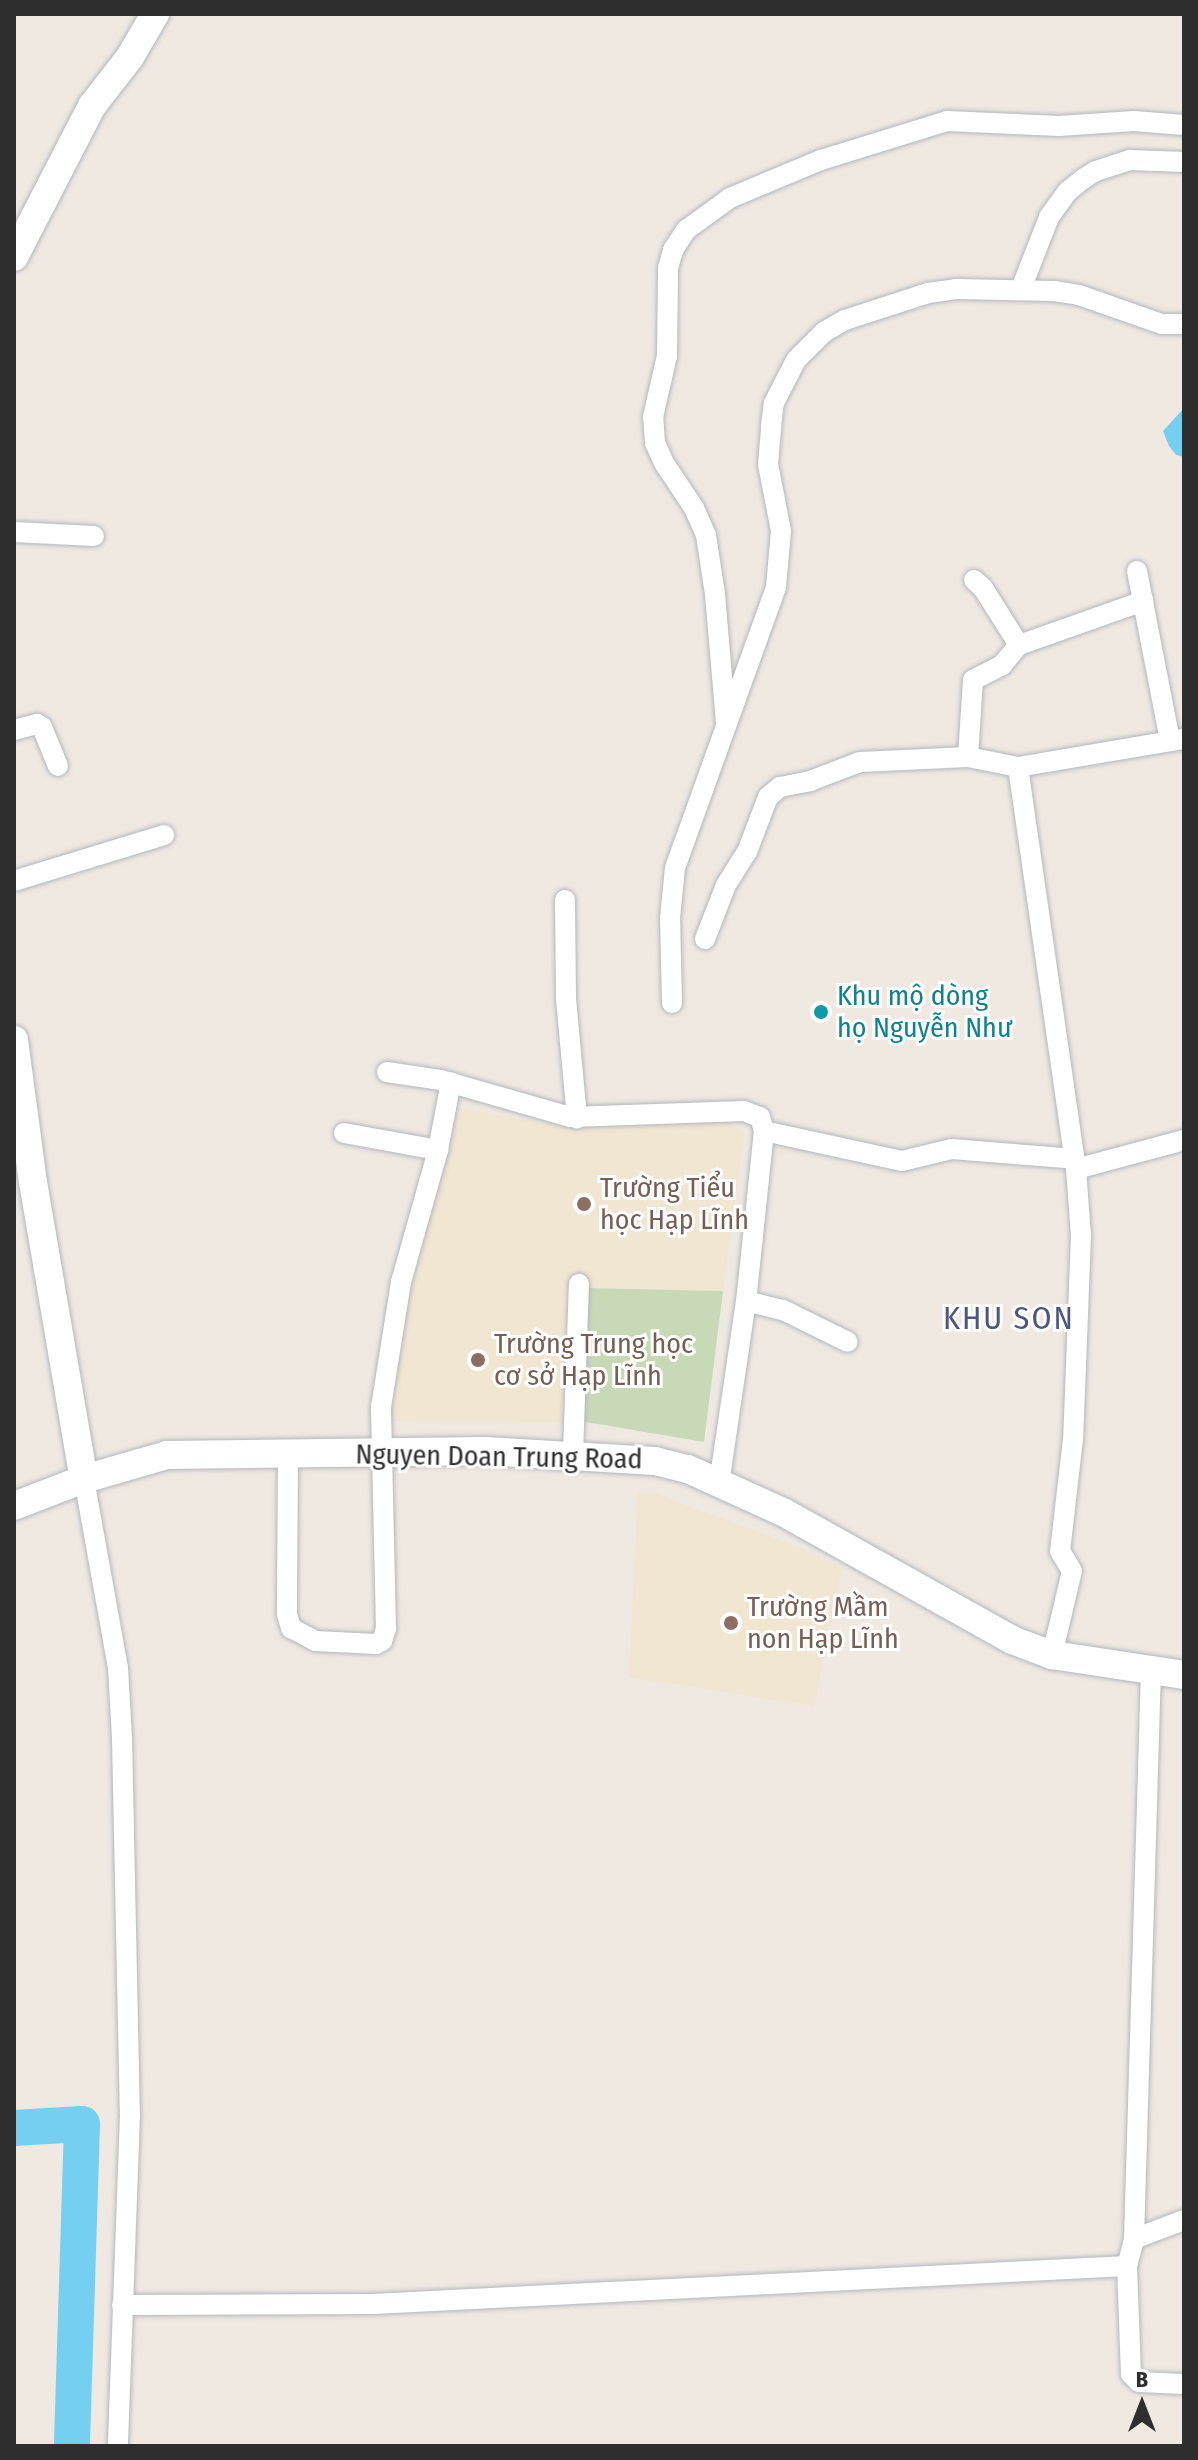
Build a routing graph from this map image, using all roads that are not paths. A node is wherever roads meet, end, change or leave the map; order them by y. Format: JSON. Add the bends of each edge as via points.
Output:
{"nodes":[{"id":1,"x":155,"y":14,"type":"edge"},
{"id":2,"x":1184,"y":125,"type":"edge"},
{"id":3,"x":1184,"y":162,"type":"edge"},
{"id":4,"x":14,"y":257,"type":"edge"},
{"id":5,"x":1021,"y":289,"type":"junction"},
{"id":6,"x":1184,"y":324,"type":"edge"},
{"id":7,"x":14,"y":532,"type":"edge"},
{"id":8,"x":94,"y":536,"type":"dead end"},
{"id":9,"x":1137,"y":571,"type":"dead end"},
{"id":10,"x":974,"y":580,"type":"dead end"},
{"id":11,"x":1143,"y":601,"type":"junction"},
{"id":12,"x":1019,"y":645,"type":"junction"},
{"id":13,"x":726,"y":727,"type":"junction"},
{"id":14,"x":14,"y":730,"type":"edge"},
{"id":15,"x":1177,"y":740,"type":"edge"},
{"id":16,"x":968,"y":757,"type":"junction"},
{"id":17,"x":58,"y":766,"type":"dead end"},
{"id":18,"x":1018,"y":767,"type":"junction"},
{"id":19,"x":164,"y":835,"type":"dead end"},
{"id":20,"x":14,"y":881,"type":"edge"},
{"id":21,"x":565,"y":900,"type":"dead end"},
{"id":22,"x":705,"y":939,"type":"dead end"},
{"id":23,"x":672,"y":1003,"type":"dead end"},
{"id":24,"x":14,"y":1040,"type":"edge"},
{"id":25,"x":387,"y":1072,"type":"dead end"},
{"id":26,"x":451,"y":1082,"type":"junction"},
{"id":27,"x":577,"y":1118,"type":"junction"},
{"id":28,"x":764,"y":1131,"type":"junction"},
{"id":29,"x":344,"y":1133,"type":"dead end"},
{"id":30,"x":1184,"y":1140,"type":"edge"},
{"id":31,"x":438,"y":1150,"type":"junction"},
{"id":32,"x":1075,"y":1164,"type":"junction"},
{"id":33,"x":579,"y":1284,"type":"dead end"},
{"id":34,"x":746,"y":1301,"type":"junction"},
{"id":35,"x":848,"y":1342,"type":"dead end"},
{"id":36,"x":381,"y":1451,"type":"junction"},
{"id":37,"x":573,"y":1454,"type":"junction"},
{"id":38,"x":288,"y":1456,"type":"junction"},
{"id":39,"x":84,"y":1479,"type":"junction"},
{"id":40,"x":719,"y":1483,"type":"junction"},
{"id":41,"x":14,"y":1506,"type":"edge"},
{"id":42,"x":1052,"y":1655,"type":"junction"},
{"id":43,"x":1151,"y":1671,"type":"junction"},
{"id":44,"x":1184,"y":1675,"type":"edge"},
{"id":45,"x":1184,"y":2220,"type":"edge"},
{"id":46,"x":1134,"y":2239,"type":"junction"},
{"id":47,"x":1127,"y":2266,"type":"junction"},
{"id":48,"x":122,"y":2305,"type":"junction"},
{"id":49,"x":1184,"y":2384,"type":"edge"},
{"id":50,"x":118,"y":2446,"type":"edge"}],
"edges":[{"from":1,"to":4,"type":"street","via":[[92,106]]},
{"from":2,"to":13,"type":"street","via":[[947,121],[821,160],[730,198],[686,230],[668,268],[667,356],[654,430],[664,463],[706,535]]},
{"from":3,"to":5,"type":"street","via":[[1130,160],[1083,179],[1049,217]]},
{"from":5,"to":6,"type":"street","via":[[1079,295],[1162,324]]},
{"from":5,"to":13,"type":"street","via":[[928,293],[869,310],[824,332],[796,360],[774,403],[771,426],[768,464],[781,531],[776,587]]},
{"from":7,"to":8,"type":"street"},
{"from":9,"to":11,"type":"street"},
{"from":10,"to":12,"type":"street"},
{"from":11,"to":12,"type":"street"},
{"from":11,"to":15,"type":"street"},
{"from":12,"to":16,"type":"street","via":[[1002,665],[973,680]]},
{"from":13,"to":23,"type":"street","via":[[675,868]]},
{"from":14,"to":17,"type":"street","via":[[40,725]]},
{"from":15,"to":18,"type":"street"},
{"from":16,"to":18,"type":"street"},
{"from":16,"to":22,"type":"street","via":[[860,762],[780,787],[768,797]]},
{"from":18,"to":32,"type":"street"},
{"from":19,"to":20,"type":"street"},
{"from":21,"to":27,"type":"street","via":[[566,999]]},
{"from":24,"to":39,"type":"street"},
{"from":25,"to":26,"type":"street"},
{"from":26,"to":27,"type":"street"},
{"from":26,"to":31,"type":"street"},
{"from":27,"to":28,"type":"street","via":[[744,1111],[760,1117]]},
{"from":28,"to":32,"type":"street","via":[[902,1161],[952,1149]]},
{"from":28,"to":34,"type":"street"},
{"from":29,"to":31,"type":"street"},
{"from":30,"to":32,"type":"street"},
{"from":31,"to":36,"type":"street","via":[[401,1282],[381,1407]]},
{"from":32,"to":42,"type":"street","via":[[1081,1235],[1075,1392],[1060,1551],[1072,1571]]},
{"from":33,"to":37,"type":"street"},
{"from":34,"to":35,"type":"street","via":[[783,1310]]},
{"from":34,"to":40,"type":"street"},
{"from":36,"to":37,"type":"street","name":"Nguyen Doan Trung Road"},
{"from":36,"to":38,"type":"street","name":"Nguyen Doan Trung Road"},
{"from":36,"to":38,"type":"street","via":[[386,1629],[376,1644],[315,1641],[291,1628]]},
{"from":37,"to":40,"type":"street","name":"Nguyen Doan Trung Road","via":[[655,1461]]},
{"from":38,"to":39,"type":"street","name":"Nguyen Doan Trung Road","via":[[167,1455]]},
{"from":39,"to":41,"type":"street","name":"Nguyen Doan Trung Road"},
{"from":39,"to":48,"type":"street","via":[[118,1668],[122,1738],[130,2115]]},
{"from":40,"to":42,"type":"street","name":"Nguyen Doan Trung Road","via":[[828,1535],[985,1627]]},
{"from":42,"to":43,"type":"street","name":"Nguyen Doan Trung Road"},
{"from":43,"to":44,"type":"street","name":"Nguyen Doan Trung Road"},
{"from":43,"to":46,"type":"street"},
{"from":45,"to":46,"type":"street"},
{"from":46,"to":47,"type":"street"},
{"from":47,"to":48,"type":"street","via":[[373,2304]]},
{"from":47,"to":49,"type":"street","via":[[1131,2374],[1139,2382]]},
{"from":48,"to":50,"type":"street"}]}
